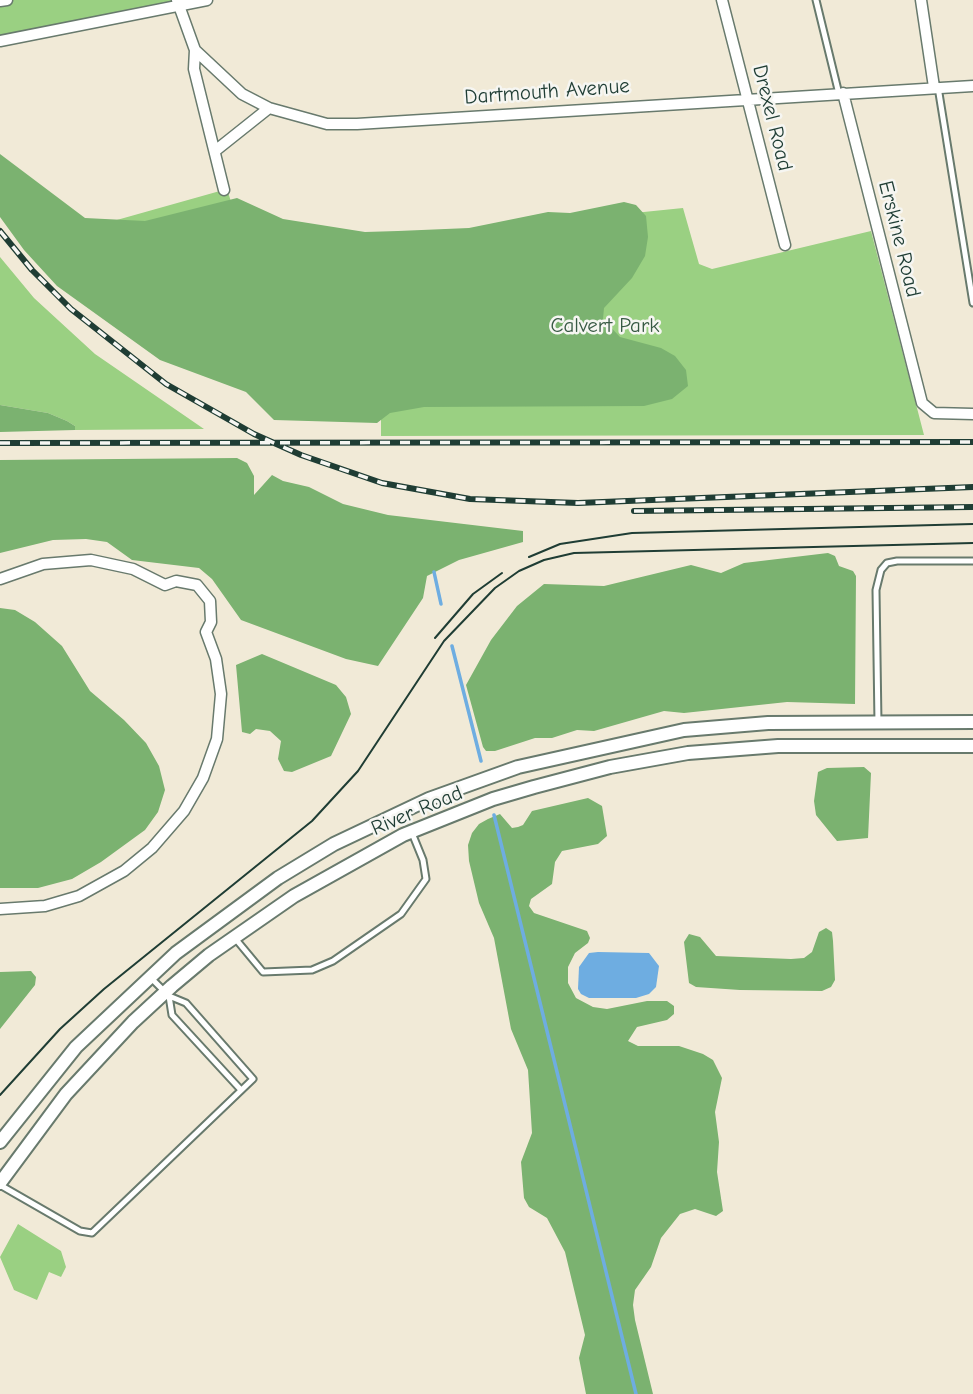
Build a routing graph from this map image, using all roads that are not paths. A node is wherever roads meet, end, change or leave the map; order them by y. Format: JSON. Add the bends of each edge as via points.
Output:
{"nodes":[{"id":1,"x":7,"y":0,"type":"edge"},
{"id":2,"x":207,"y":0,"type":"edge"},
{"id":3,"x":722,"y":0,"type":"edge"},
{"id":4,"x":816,"y":0,"type":"edge"},
{"id":5,"x":921,"y":0,"type":"edge"},
{"id":6,"x":0,"y":1,"type":"edge"},
{"id":7,"x":178,"y":3,"type":"edge"},
{"id":8,"x":0,"y":41,"type":"edge"},
{"id":9,"x":195,"y":50,"type":"junction"},
{"id":10,"x":973,"y":86,"type":"edge"},
{"id":11,"x":936,"y":87,"type":"junction"},
{"id":12,"x":841,"y":93,"type":"junction"},
{"id":13,"x":748,"y":98,"type":"junction"},
{"id":14,"x":268,"y":108,"type":"junction"},
{"id":15,"x":215,"y":151,"type":"junction"},
{"id":16,"x":224,"y":190,"type":"dead end"},
{"id":17,"x":785,"y":245,"type":"dead end"},
{"id":18,"x":973,"y":303,"type":"edge"},
{"id":19,"x":973,"y":414,"type":"edge"},
{"id":20,"x":973,"y":561,"type":"edge"},
{"id":21,"x":0,"y":579,"type":"edge"},
{"id":22,"x":878,"y":723,"type":"junction"},
{"id":23,"x":973,"y":723,"type":"edge"},
{"id":24,"x":973,"y":746,"type":"edge"},
{"id":25,"x":411,"y":832,"type":"junction"},
{"id":26,"x":0,"y":909,"type":"edge"},
{"id":27,"x":234,"y":937,"type":"junction"},
{"id":28,"x":149,"y":976,"type":"junction"},
{"id":29,"x":167,"y":995,"type":"junction"},
{"id":30,"x":242,"y":1090,"type":"junction"},
{"id":31,"x":0,"y":1142,"type":"edge"},
{"id":32,"x":0,"y":1184,"type":"edge"}],
"edges":[{"from":1,"to":6,"type":"street"},
{"from":2,"to":7,"type":"street"},
{"from":3,"to":13,"type":"street","name":"Drexel Road"},
{"from":4,"to":12,"type":"lane"},
{"from":5,"to":11,"type":"street"},
{"from":7,"to":8,"type":"street"},
{"from":7,"to":9,"type":"street","name":"Dartmouth Avenue"},
{"from":9,"to":14,"type":"street","name":"Dartmouth Avenue","via":[[242,94]]},
{"from":9,"to":15,"type":"street","via":[[194,69]]},
{"from":10,"to":11,"type":"street","name":"Dartmouth Avenue"},
{"from":11,"to":12,"type":"street","name":"Dartmouth Avenue"},
{"from":11,"to":18,"type":"lane"},
{"from":12,"to":13,"type":"street","name":"Dartmouth Avenue"},
{"from":12,"to":19,"type":"street","name":"Erskine Road","via":[[919,394],[927,410],[934,413]]},
{"from":13,"to":14,"type":"street","name":"Dartmouth Avenue","via":[[357,124],[299,119]]},
{"from":13,"to":17,"type":"street","name":"Drexel Road"},
{"from":14,"to":15,"type":"street"},
{"from":15,"to":16,"type":"street"},
{"from":20,"to":22,"type":"lane","via":[[897,561],[881,569],[876,590]]},
{"from":21,"to":26,"type":"street","via":[[43,564],[91,560],[123,565],[165,585],[197,585],[210,601],[211,622],[206,632],[221,694],[216,739],[203,778],[184,811],[152,848],[124,871],[79,895],[46,906]]},
{"from":22,"to":23,"type":"street","name":"River Road"},
{"from":22,"to":28,"type":"street","name":"River Road","via":[[768,723],[684,730],[573,753],[471,783],[380,821],[299,865],[222,916]]},
{"from":24,"to":25,"type":"street","name":"River Road","via":[[778,746],[688,753],[534,787]]},
{"from":25,"to":27,"type":"street","name":"River Road","via":[[319,880]]},
{"from":25,"to":27,"type":"lane","via":[[426,879],[401,914],[333,961],[313,970],[263,972]]},
{"from":27,"to":29,"type":"street","name":"River Road"},
{"from":28,"to":29,"type":"lane"},
{"from":28,"to":31,"type":"street","name":"River Road","via":[[76,1047]]},
{"from":29,"to":30,"type":"lane","via":[[172,1015]]},
{"from":29,"to":30,"type":"lane","via":[[186,1003],[253,1079]]},
{"from":29,"to":32,"type":"street","name":"River Road","via":[[133,1022],[66,1094]]},
{"from":30,"to":32,"type":"lane","via":[[92,1233],[80,1231]]}]}
